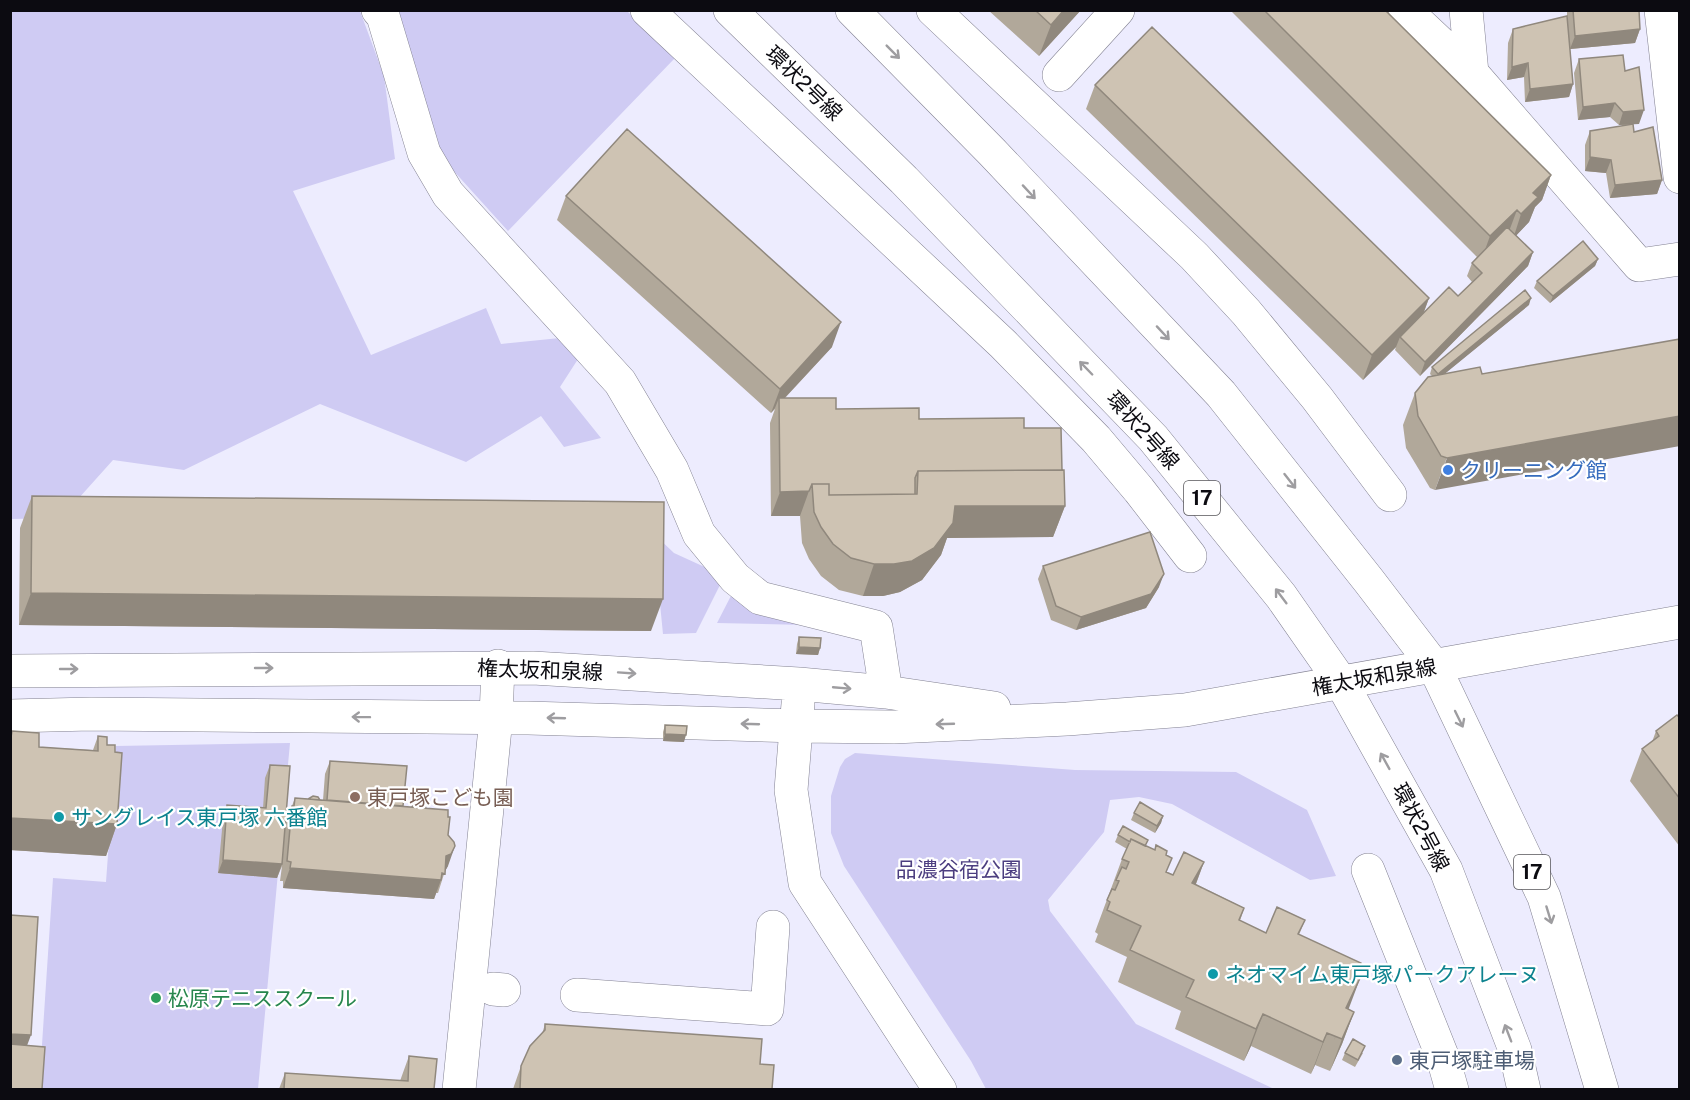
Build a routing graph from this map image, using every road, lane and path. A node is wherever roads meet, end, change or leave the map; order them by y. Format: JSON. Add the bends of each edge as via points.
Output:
{"nodes":[{"id":1,"x":378,"y":10,"type":"edge"},
{"id":2,"x":647,"y":10,"type":"edge"},
{"id":3,"x":730,"y":10,"type":"edge"},
{"id":4,"x":852,"y":10,"type":"edge"},
{"id":5,"x":933,"y":10,"type":"edge"},
{"id":6,"x":1118,"y":10,"type":"edge"},
{"id":7,"x":1405,"y":10,"type":"edge"},
{"id":8,"x":1466,"y":10,"type":"edge"},
{"id":9,"x":1661,"y":10,"type":"edge"},
{"id":10,"x":1472,"y":73,"type":"junction"},
{"id":11,"x":1059,"y":75,"type":"dead end"},
{"id":12,"x":1680,"y":177,"type":"edge"},
{"id":13,"x":1680,"y":259,"type":"edge"},
{"id":14,"x":1390,"y":495,"type":"dead end"},
{"id":15,"x":1190,"y":556,"type":"dead end"},
{"id":16,"x":1680,"y":622,"type":"edge"},
{"id":17,"x":498,"y":666,"type":"junction"},
{"id":18,"x":1434,"y":666,"type":"junction"},
{"id":19,"x":10,"y":670,"type":"edge"},
{"id":20,"x":1341,"y":682,"type":"junction"},
{"id":21,"x":799,"y":684,"type":"junction"},
{"id":22,"x":886,"y":692,"type":"junction"},
{"id":23,"x":10,"y":716,"type":"edge"},
{"id":24,"x":496,"y":718,"type":"junction"},
{"id":25,"x":1067,"y":719,"type":"junction"},
{"id":26,"x":797,"y":726,"type":"junction"},
{"id":27,"x":1368,"y":870,"type":"dead end"},
{"id":28,"x":773,"y":927,"type":"dead end"},
{"id":29,"x":577,"y":995,"type":"dead end"},
{"id":30,"x":459,"y":1089,"type":"edge"},
{"id":31,"x":940,"y":1089,"type":"edge"},
{"id":32,"x":1452,"y":1089,"type":"edge"},
{"id":33,"x":1524,"y":1089,"type":"edge"},
{"id":34,"x":1602,"y":1089,"type":"edge"}],
"edges":[{"from":1,"to":22,"type":"street","via":[[423,153],[448,194],[620,382],[672,470],[699,534],[735,578],[760,598],[876,627]]},
{"from":2,"to":15,"type":"street","via":[[1003,344],[1096,439]]},
{"from":20,"to":3,"type":"street","name":"環状2号線","number":"17","one_way":true,"via":[[1281,596],[1153,438],[904,180]]},
{"from":4,"to":18,"type":"street","number":"17","one_way":true,"via":[[1221,394]]},
{"from":5,"to":14,"type":"street","via":[[1194,256],[1317,398]]},
{"from":6,"to":11,"type":"street"},
{"from":7,"to":10,"type":"street"},
{"from":8,"to":10,"type":"street"},
{"from":9,"to":12,"type":"street"},
{"from":10,"to":13,"type":"street","via":[[1640,265]]},
{"from":16,"to":18,"type":"street","name":"権太坂和泉線"},
{"from":19,"to":17,"type":"street","name":"権太坂和泉線","one_way":true},
{"from":17,"to":21,"type":"street","name":"権太坂和泉線","one_way":true},
{"from":17,"to":24,"type":"street"},
{"from":18,"to":20,"type":"street","name":"権太坂和泉線"},
{"from":18,"to":34,"type":"street","number":"17","one_way":true,"via":[[1544,897]]},
{"from":20,"to":25,"type":"street","name":"権太坂和泉線","via":[[1185,710]]},
{"from":33,"to":20,"type":"street","name":"環状2号線","number":"17","one_way":true,"via":[[1515,1050],[1446,870]]},
{"from":21,"to":22,"type":"street","name":"権太坂和泉線","one_way":true},
{"from":21,"to":26,"type":"street"},
{"from":22,"to":25,"type":"street","name":"権太坂和泉線"},
{"from":24,"to":23,"type":"street","name":"権太坂和泉線","one_way":true},
{"from":26,"to":24,"type":"street","name":"権太坂和泉線","one_way":true},
{"from":24,"to":30,"type":"street"},
{"from":25,"to":26,"type":"street","name":"権太坂和泉線","one_way":true,"via":[[894,727]]},
{"from":26,"to":31,"type":"street","via":[[791,790],[805,883]]},
{"from":27,"to":32,"type":"street"},
{"from":28,"to":29,"type":"street","via":[[768,1009]]}]}
